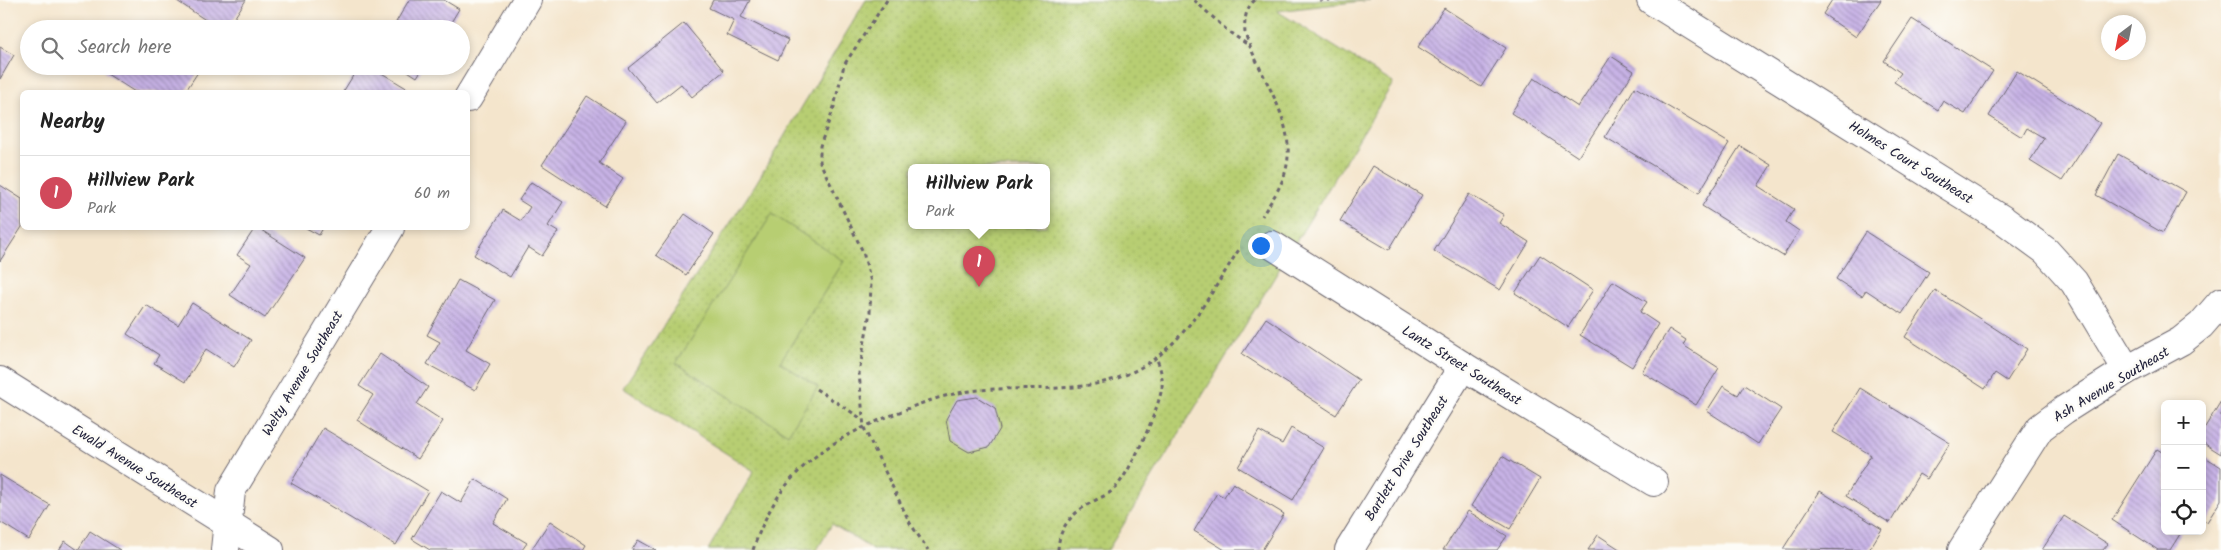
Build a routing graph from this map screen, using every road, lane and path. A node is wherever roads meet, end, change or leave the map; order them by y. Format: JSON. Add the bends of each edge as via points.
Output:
{"nodes":[{"id":1,"x":527,"y":0,"type":"edge"},
{"id":2,"x":887,"y":0,"type":"edge"},
{"id":3,"x":1194,"y":0,"type":"edge"},
{"id":4,"x":1255,"y":0,"type":"edge"},
{"id":5,"x":1320,"y":0,"type":"edge"},
{"id":6,"x":1341,"y":0,"type":"edge"},
{"id":7,"x":1651,"y":0,"type":"edge"},
{"id":8,"x":1248,"y":45,"type":"junction"},
{"id":9,"x":470,"y":95,"type":"edge"},
{"id":10,"x":1258,"y":222,"type":"dead end"},
{"id":11,"x":389,"y":230,"type":"edge"},
{"id":12,"x":1272,"y":245,"type":"dead end"},
{"id":13,"x":1241,"y":247,"type":"dead end"},
{"id":14,"x":2221,"y":302,"type":"edge"},
{"id":15,"x":1156,"y":357,"type":"junction"},
{"id":16,"x":1462,"y":366,"type":"junction"},
{"id":17,"x":2127,"y":370,"type":"junction"},
{"id":18,"x":0,"y":381,"type":"edge"},
{"id":19,"x":816,"y":390,"type":"dead end"},
{"id":20,"x":863,"y":419,"type":"junction"},
{"id":21,"x":864,"y":428,"type":"junction"},
{"id":22,"x":1654,"y":482,"type":"dead end"},
{"id":23,"x":228,"y":524,"type":"junction"},
{"id":24,"x":225,"y":550,"type":"edge"},
{"id":25,"x":270,"y":550,"type":"edge"},
{"id":26,"x":753,"y":550,"type":"edge"},
{"id":27,"x":928,"y":550,"type":"edge"},
{"id":28,"x":1058,"y":550,"type":"edge"},
{"id":29,"x":1349,"y":550,"type":"edge"},
{"id":30,"x":1962,"y":550,"type":"edge"}],
"edges":[{"from":1,"to":9,"type":"street"},
{"from":2,"to":20,"type":"path","via":[[844,65],[820,146],[820,162],[863,252],[871,282],[870,312],[859,373]]},
{"from":3,"to":8,"type":"path"},
{"from":4,"to":8,"type":"path","via":[[1244,22]]},
{"from":5,"to":6,"type":"path"},
{"from":7,"to":17,"type":"street","name":"Holmes Court Southeast","via":[[2005,221],[2046,251],[2074,282]]},
{"from":8,"to":10,"type":"path","via":[[1276,102],[1287,131],[1289,152],[1278,189]]},
{"from":11,"to":23,"type":"street","name":"Welty Avenue Southeast","via":[[231,491]]},
{"from":12,"to":16,"type":"street","name":"Lantz Street Southeast"},
{"from":13,"to":15,"type":"path","via":[[1188,328]]},
{"from":14,"to":17,"type":"street","name":"Ash Avenue Southeast","via":[[2181,342]]},
{"from":15,"to":21,"type":"path","via":[[1124,376],[1094,383],[1056,388],[981,390],[945,396]]},
{"from":15,"to":28,"type":"path","via":[[1162,385],[1132,462],[1115,489],[1070,517],[1060,535]]},
{"from":16,"to":22,"type":"street","name":"Lantz Street Southeast"},
{"from":16,"to":29,"type":"street","name":"Bartlett Drive Southeast"},
{"from":17,"to":30,"type":"street","name":"Ash Avenue Southeast","via":[[2040,428]]},
{"from":18,"to":23,"type":"street","name":"Ewald Avenue Southeast"},
{"from":19,"to":20,"type":"path"},
{"from":20,"to":21,"type":"path"},
{"from":21,"to":26,"type":"path","via":[[844,436],[800,469],[771,507]]},
{"from":21,"to":27,"type":"path","via":[[910,523]]},
{"from":23,"to":24,"type":"street","name":"Welty Avenue Southeast"},
{"from":23,"to":25,"type":"street","name":"Ewald Avenue Southeast"}]}
